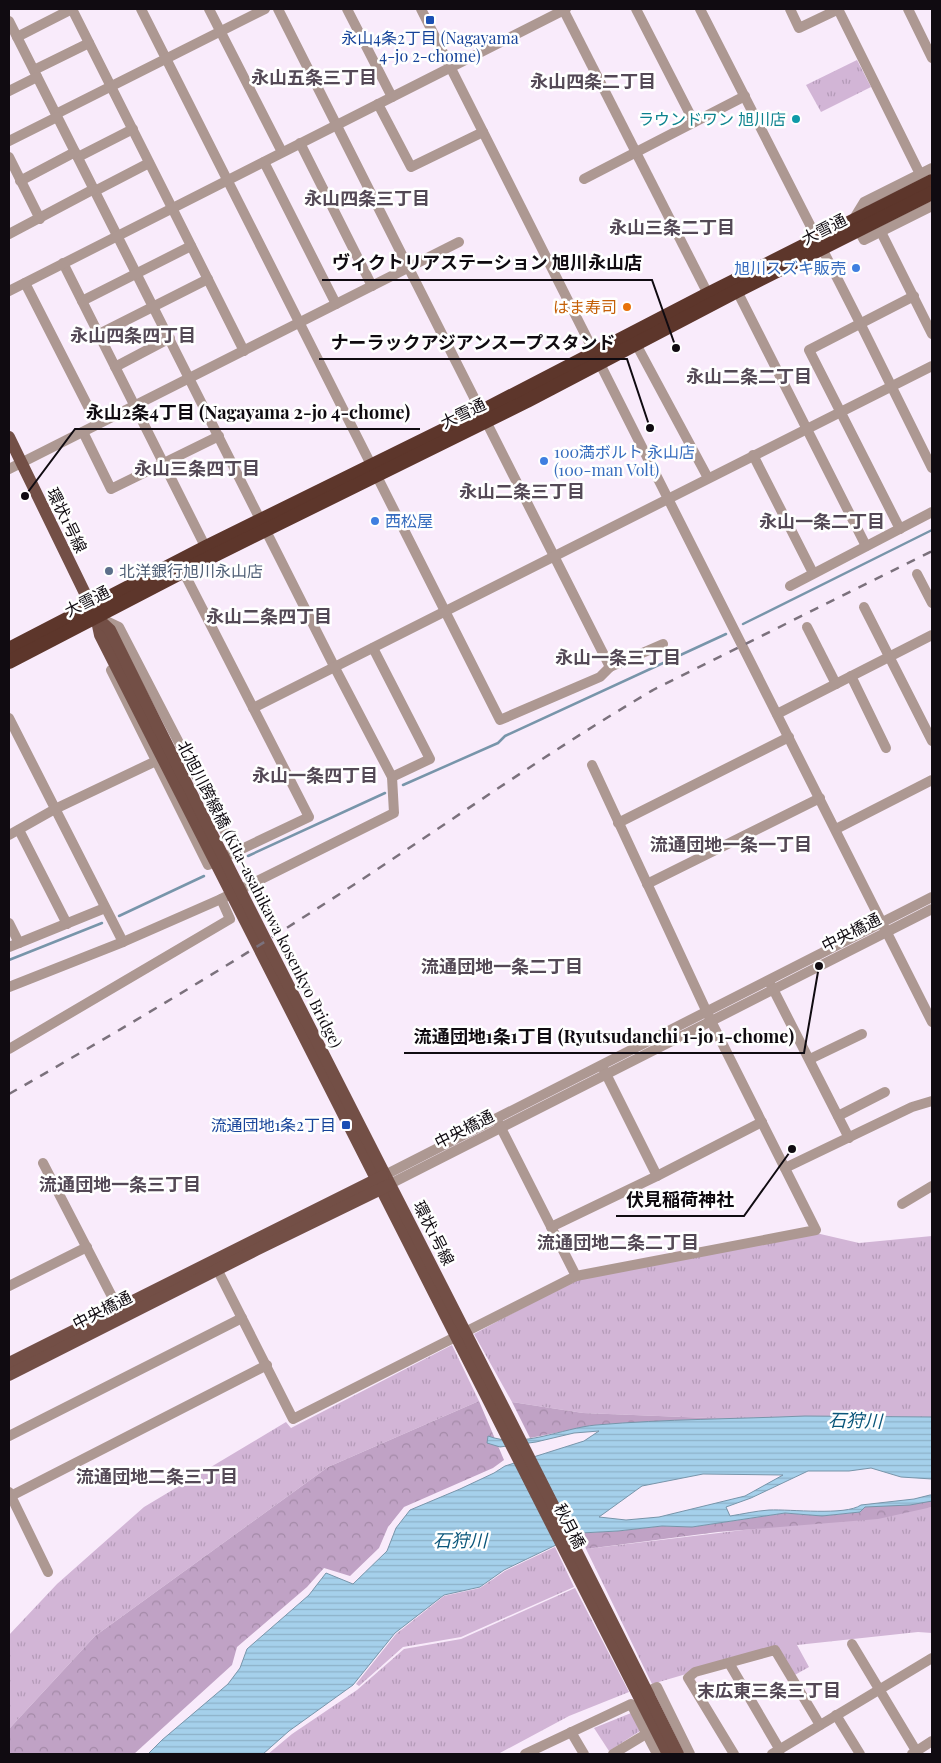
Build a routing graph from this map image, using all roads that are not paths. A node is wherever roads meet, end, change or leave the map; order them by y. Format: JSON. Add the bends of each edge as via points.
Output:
{"nodes":[{"id":1,"x":72,"y":9,"type":"edge"},
{"id":2,"x":141,"y":9,"type":"edge"},
{"id":3,"x":209,"y":9,"type":"edge"},
{"id":4,"x":266,"y":9,"type":"edge"},
{"id":5,"x":278,"y":9,"type":"edge"},
{"id":6,"x":348,"y":9,"type":"edge"},
{"id":7,"x":564,"y":9,"type":"edge"},
{"id":8,"x":636,"y":9,"type":"edge"},
{"id":9,"x":700,"y":9,"type":"edge"},
{"id":10,"x":790,"y":9,"type":"edge"},
{"id":11,"x":838,"y":9,"type":"edge"},
{"id":12,"x":908,"y":9,"type":"edge"},
{"id":13,"x":425,"y":10,"type":"edge"},
{"id":14,"x":9,"y":21,"type":"edge"},
{"id":15,"x":221,"y":31,"type":"junction"},
{"id":16,"x":14,"y":38,"type":"edge"},
{"id":17,"x":89,"y":43,"type":"junction"},
{"id":18,"x":932,"y":58,"type":"edge"},
{"id":19,"x":165,"y":59,"type":"junction"},
{"id":20,"x":450,"y":67,"type":"junction"},
{"id":21,"x":36,"y":74,"type":"junction"},
{"id":22,"x":112,"y":86,"type":"junction"},
{"id":23,"x":9,"y":91,"type":"edge"},
{"id":24,"x":745,"y":96,"type":"junction"},
{"id":25,"x":392,"y":97,"type":"junction"},
{"id":26,"x":378,"y":104,"type":"junction"},
{"id":27,"x":56,"y":115,"type":"junction"},
{"id":28,"x":694,"y":122,"type":"junction"},
{"id":29,"x":337,"y":124,"type":"junction"},
{"id":30,"x":133,"y":129,"type":"junction"},
{"id":31,"x":483,"y":132,"type":"junction"},
{"id":32,"x":9,"y":141,"type":"edge"},
{"id":33,"x":300,"y":144,"type":"junction"},
{"id":34,"x":282,"y":152,"type":"junction"},
{"id":35,"x":635,"y":152,"type":"junction"},
{"id":36,"x":77,"y":154,"type":"junction"},
{"id":37,"x":9,"y":157,"type":"edge"},
{"id":38,"x":264,"y":162,"type":"junction"},
{"id":39,"x":150,"y":163,"type":"junction"},
{"id":40,"x":932,"y":168,"type":"edge"},
{"id":41,"x":926,"y":178,"type":"edge"},
{"id":42,"x":584,"y":179,"type":"dead end"},
{"id":43,"x":228,"y":180,"type":"junction"},
{"id":44,"x":20,"y":181,"type":"junction"},
{"id":45,"x":95,"y":190,"type":"junction"},
{"id":46,"x":932,"y":193,"type":"edge"},
{"id":47,"x":932,"y":206,"type":"edge"},
{"id":48,"x":172,"y":208,"type":"junction"},
{"id":49,"x":40,"y":219,"type":"junction"},
{"id":50,"x":857,"y":225,"type":"junction"},
{"id":51,"x":881,"y":232,"type":"junction"},
{"id":52,"x":9,"y":234,"type":"edge"},
{"id":53,"x":117,"y":236,"type":"junction"},
{"id":54,"x":459,"y":242,"type":"dead end"},
{"id":55,"x":819,"y":244,"type":"junction"},
{"id":56,"x":191,"y":246,"type":"junction"},
{"id":57,"x":63,"y":263,"type":"junction"},
{"id":58,"x":409,"y":268,"type":"junction"},
{"id":59,"x":137,"y":274,"type":"junction"},
{"id":60,"x":208,"y":279,"type":"junction"},
{"id":61,"x":24,"y":283,"type":"junction"},
{"id":62,"x":372,"y":286,"type":"junction"},
{"id":63,"x":735,"y":286,"type":"junction"},
{"id":64,"x":9,"y":291,"type":"edge"},
{"id":65,"x":708,"y":294,"type":"junction"},
{"id":66,"x":914,"y":296,"type":"junction"},
{"id":67,"x":82,"y":301,"type":"junction"},
{"id":68,"x":336,"y":304,"type":"junction"},
{"id":69,"x":154,"y":306,"type":"junction"},
{"id":70,"x":300,"y":322,"type":"junction"},
{"id":71,"x":860,"y":323,"type":"junction"},
{"id":72,"x":98,"y":334,"type":"junction"},
{"id":73,"x":932,"y":334,"type":"edge"},
{"id":74,"x":170,"y":338,"type":"junction"},
{"id":75,"x":636,"y":344,"type":"junction"},
{"id":76,"x":244,"y":350,"type":"junction"},
{"id":77,"x":597,"y":358,"type":"junction"},
{"id":78,"x":932,"y":366,"type":"edge"},
{"id":79,"x":115,"y":367,"type":"junction"},
{"id":80,"x":189,"y":378,"type":"junction"},
{"id":81,"x":892,"y":388,"type":"junction"},
{"id":82,"x":135,"y":406,"type":"junction"},
{"id":83,"x":842,"y":413,"type":"junction"},
{"id":84,"x":483,"y":417,"type":"junction"},
{"id":85,"x":97,"y":424,"type":"junction"},
{"id":86,"x":808,"y":428,"type":"junction"},
{"id":87,"x":83,"y":432,"type":"junction"},
{"id":88,"x":219,"y":436,"type":"junction"},
{"id":89,"x":9,"y":437,"type":"edge"},
{"id":90,"x":753,"y":455,"type":"junction"},
{"id":91,"x":22,"y":462,"type":"junction"},
{"id":92,"x":163,"y":464,"type":"junction"},
{"id":93,"x":932,"y":468,"type":"edge"},
{"id":94,"x":9,"y":469,"type":"edge"},
{"id":95,"x":374,"y":470,"type":"junction"},
{"id":96,"x":708,"y":478,"type":"junction"},
{"id":97,"x":669,"y":498,"type":"junction"},
{"id":98,"x":932,"y":512,"type":"edge"},
{"id":99,"x":264,"y":525,"type":"junction"},
{"id":100,"x":900,"y":529,"type":"junction"},
{"id":101,"x":866,"y":546,"type":"junction"},
{"id":102,"x":208,"y":552,"type":"junction"},
{"id":103,"x":553,"y":558,"type":"junction"},
{"id":104,"x":181,"y":566,"type":"junction"},
{"id":105,"x":813,"y":573,"type":"junction"},
{"id":106,"x":917,"y":574,"type":"dead end"},
{"id":107,"x":790,"y":586,"type":"dead end"},
{"id":108,"x":932,"y":603,"type":"edge"},
{"id":109,"x":864,"y":607,"type":"dead end"},
{"id":110,"x":93,"y":611,"type":"junction"},
{"id":111,"x":445,"y":612,"type":"junction"},
{"id":112,"x":808,"y":627,"type":"dead end"},
{"id":113,"x":932,"y":635,"type":"edge"},
{"id":114,"x":663,"y":644,"type":"dead end"},
{"id":115,"x":373,"y":648,"type":"junction"},
{"id":116,"x":9,"y":649,"type":"edge"},
{"id":117,"x":890,"y":656,"type":"junction"},
{"id":118,"x":9,"y":662,"type":"edge"},
{"id":119,"x":335,"y":668,"type":"junction"},
{"id":120,"x":610,"y":668,"type":"junction"},
{"id":121,"x":126,"y":674,"type":"joint"},
{"id":122,"x":851,"y":676,"type":"junction"},
{"id":123,"x":836,"y":684,"type":"junction"},
{"id":124,"x":253,"y":708,"type":"junction"},
{"id":125,"x":777,"y":714,"type":"junction"},
{"id":126,"x":9,"y":718,"type":"edge"},
{"id":127,"x":789,"y":737,"type":"junction"},
{"id":128,"x":932,"y":741,"type":"edge"},
{"id":129,"x":886,"y":748,"type":"dead end"},
{"id":130,"x":156,"y":761,"type":"junction"},
{"id":131,"x":592,"y":765,"type":"dead end"},
{"id":132,"x":392,"y":777,"type":"junction"},
{"id":133,"x":932,"y":780,"type":"edge"},
{"id":134,"x":820,"y":798,"type":"junction"},
{"id":135,"x":55,"y":809,"type":"junction"},
{"id":136,"x":618,"y":822,"type":"junction"},
{"id":137,"x":836,"y":829,"type":"junction"},
{"id":138,"x":19,"y":830,"type":"junction"},
{"id":139,"x":9,"y":835,"type":"edge"},
{"id":140,"x":235,"y":851,"type":"junction"},
{"id":141,"x":647,"y":884,"type":"junction"},
{"id":142,"x":932,"y":897,"type":"edge"},
{"id":143,"x":221,"y":899,"type":"junction"},
{"id":144,"x":105,"y":908,"type":"junction"},
{"id":145,"x":932,"y":909,"type":"edge"},
{"id":146,"x":9,"y":922,"type":"edge"},
{"id":147,"x":67,"y":924,"type":"junction"},
{"id":148,"x":885,"y":927,"type":"junction"},
{"id":149,"x":122,"y":942,"type":"junction"},
{"id":150,"x":14,"y":945,"type":"edge"},
{"id":151,"x":768,"y":980,"type":"junction"},
{"id":152,"x":9,"y":987,"type":"edge"},
{"id":153,"x":773,"y":989,"type":"junction"},
{"id":154,"x":709,"y":1016,"type":"junction"},
{"id":155,"x":932,"y":1022,"type":"edge"},
{"id":156,"x":862,"y":1034,"type":"dead end"},
{"id":157,"x":9,"y":1049,"type":"edge"},
{"id":158,"x":810,"y":1059,"type":"junction"},
{"id":159,"x":604,"y":1069,"type":"junction"},
{"id":160,"x":885,"y":1092,"type":"dead end"},
{"id":161,"x":932,"y":1101,"type":"edge"},
{"id":162,"x":838,"y":1116,"type":"junction"},
{"id":163,"x":762,"y":1122,"type":"junction"},
{"id":164,"x":498,"y":1123,"type":"junction"},
{"id":165,"x":358,"y":1133,"type":"joint"},
{"id":166,"x":849,"y":1138,"type":"junction"},
{"id":167,"x":43,"y":1163,"type":"dead end"},
{"id":168,"x":785,"y":1168,"type":"junction"},
{"id":169,"x":657,"y":1176,"type":"junction"},
{"id":170,"x":383,"y":1182,"type":"junction"},
{"id":171,"x":932,"y":1186,"type":"edge"},
{"id":172,"x":902,"y":1204,"type":"dead end"},
{"id":173,"x":551,"y":1227,"type":"junction"},
{"id":174,"x":87,"y":1247,"type":"junction"},
{"id":175,"x":215,"y":1265,"type":"junction"},
{"id":176,"x":576,"y":1276,"type":"junction"},
{"id":177,"x":9,"y":1286,"type":"edge"},
{"id":178,"x":120,"y":1313,"type":"junction"},
{"id":179,"x":242,"y":1318,"type":"junction"},
{"id":180,"x":471,"y":1354,"type":"joint"},
{"id":181,"x":9,"y":1363,"type":"edge"},
{"id":182,"x":267,"y":1366,"type":"junction"},
{"id":183,"x":9,"y":1375,"type":"edge"},
{"id":184,"x":9,"y":1436,"type":"edge"},
{"id":185,"x":9,"y":1495,"type":"edge"},
{"id":186,"x":48,"y":1572,"type":"dead end"},
{"id":187,"x":852,"y":1644,"type":"dead end"},
{"id":188,"x":932,"y":1658,"type":"edge"},
{"id":189,"x":729,"y":1663,"type":"junction"},
{"id":190,"x":880,"y":1689,"type":"junction"},
{"id":191,"x":631,"y":1704,"type":"junction"},
{"id":192,"x":651,"y":1709,"type":"junction"},
{"id":193,"x":836,"y":1715,"type":"junction"},
{"id":194,"x":820,"y":1725,"type":"junction"},
{"id":195,"x":571,"y":1732,"type":"junction"},
{"id":196,"x":646,"y":1734,"type":"junction"},
{"id":197,"x":932,"y":1741,"type":"edge"},
{"id":198,"x":776,"y":1752,"type":"edge"},
{"id":199,"x":915,"y":1753,"type":"edge"},
{"id":200,"x":525,"y":1754,"type":"edge"},
{"id":201,"x":584,"y":1754,"type":"edge"},
{"id":202,"x":613,"y":1754,"type":"edge"},
{"id":203,"x":657,"y":1754,"type":"edge"},
{"id":204,"x":668,"y":1754,"type":"edge"},
{"id":205,"x":678,"y":1754,"type":"edge"},
{"id":206,"x":690,"y":1754,"type":"edge"},
{"id":207,"x":734,"y":1754,"type":"edge"},
{"id":208,"x":860,"y":1754,"type":"edge"}],
"edges":[{"from":1,"to":16,"type":"street"},
{"from":1,"to":17,"type":"street"},
{"from":2,"to":19,"type":"street"},
{"from":3,"to":15,"type":"street"},
{"from":4,"to":15,"type":"street"},
{"from":5,"to":29,"type":"street"},
{"from":6,"to":25,"type":"street"},
{"from":7,"to":20,"type":"street"},
{"from":7,"to":35,"type":"street"},
{"from":8,"to":28,"type":"street"},
{"from":9,"to":24,"type":"street"},
{"from":10,"to":11,"type":"street","via":[[799,28]]},
{"from":11,"to":41,"type":"street"},
{"from":12,"to":18,"type":"street"},
{"from":13,"to":20,"type":"street"},
{"from":14,"to":16,"type":"street"},
{"from":15,"to":19,"type":"street"},
{"from":15,"to":34,"type":"street"},
{"from":16,"to":21,"type":"street"},
{"from":17,"to":21,"type":"street"},
{"from":17,"to":22,"type":"street"},
{"from":19,"to":22,"type":"street"},
{"from":19,"to":43,"type":"street"},
{"from":20,"to":25,"type":"street"},
{"from":20,"to":31,"type":"street"},
{"from":21,"to":23,"type":"street"},
{"from":21,"to":27,"type":"street"},
{"from":22,"to":27,"type":"street"},
{"from":22,"to":30,"type":"street"},
{"from":24,"to":28,"type":"street"},
{"from":24,"to":55,"type":"street"},
{"from":25,"to":26,"type":"street"},
{"from":26,"to":29,"type":"street"},
{"from":26,"to":31,"type":"street","via":[[411,167]]},
{"from":27,"to":32,"type":"street"},
{"from":27,"to":36,"type":"street"},
{"from":28,"to":35,"type":"street"},
{"from":29,"to":33,"type":"street"},
{"from":29,"to":58,"type":"street"},
{"from":30,"to":36,"type":"street"},
{"from":30,"to":39,"type":"street"},
{"from":31,"to":77,"type":"street"},
{"from":33,"to":34,"type":"street"},
{"from":33,"to":62,"type":"street"},
{"from":34,"to":38,"type":"street"},
{"from":35,"to":42,"type":"street"},
{"from":35,"to":65,"type":"street"},
{"from":36,"to":44,"type":"street"},
{"from":36,"to":45,"type":"street"},
{"from":37,"to":44,"type":"street"},
{"from":38,"to":43,"type":"street"},
{"from":38,"to":68,"type":"street"},
{"from":39,"to":45,"type":"street"},
{"from":39,"to":48,"type":"street"},
{"from":40,"to":41,"type":"street"},
{"from":41,"to":50,"type":"highway","name":"大雪通"},
{"from":43,"to":48,"type":"street"},
{"from":43,"to":70,"type":"street"},
{"from":44,"to":49,"type":"street"},
{"from":45,"to":49,"type":"street"},
{"from":45,"to":53,"type":"street"},
{"from":46,"to":50,"type":"highway","name":"大雪通"},
{"from":47,"to":51,"type":"street"},
{"from":48,"to":53,"type":"street"},
{"from":48,"to":56,"type":"street"},
{"from":49,"to":52,"type":"street"},
{"from":50,"to":51,"type":"street","via":[[864,240]]},
{"from":50,"to":55,"type":"highway","name":"大雪通"},
{"from":51,"to":66,"type":"street"},
{"from":53,"to":57,"type":"street"},
{"from":53,"to":59,"type":"street"},
{"from":54,"to":58,"type":"street"},
{"from":55,"to":63,"type":"highway","name":"大雪通"},
{"from":55,"to":71,"type":"street"},
{"from":56,"to":59,"type":"street"},
{"from":56,"to":60,"type":"street"},
{"from":57,"to":61,"type":"street"},
{"from":57,"to":67,"type":"street"},
{"from":58,"to":62,"type":"street"},
{"from":58,"to":84,"type":"street"},
{"from":59,"to":67,"type":"street"},
{"from":59,"to":69,"type":"street"},
{"from":60,"to":69,"type":"street"},
{"from":60,"to":76,"type":"street"},
{"from":61,"to":64,"type":"street"},
{"from":61,"to":85,"type":"street"},
{"from":62,"to":68,"type":"street"},
{"from":63,"to":65,"type":"highway","name":"大雪通"},
{"from":63,"to":75,"type":"highway","name":"大雪通"},
{"from":63,"to":86,"type":"street"},
{"from":65,"to":77,"type":"highway","name":"大雪通"},
{"from":66,"to":71,"type":"street"},
{"from":66,"to":73,"type":"street"},
{"from":67,"to":72,"type":"street"},
{"from":68,"to":70,"type":"street"},
{"from":69,"to":72,"type":"street"},
{"from":69,"to":74,"type":"street"},
{"from":70,"to":76,"type":"street"},
{"from":70,"to":95,"type":"street"},
{"from":71,"to":81,"type":"street"},
{"from":71,"to":83,"type":"street","via":[[809,350]]},
{"from":72,"to":79,"type":"street"},
{"from":74,"to":79,"type":"street"},
{"from":74,"to":80,"type":"street"},
{"from":75,"to":77,"type":"highway","name":"大雪通"},
{"from":75,"to":96,"type":"street"},
{"from":76,"to":80,"type":"street"},
{"from":77,"to":84,"type":"highway","name":"大雪通"},
{"from":77,"to":97,"type":"street"},
{"from":78,"to":81,"type":"street"},
{"from":79,"to":82,"type":"street"},
{"from":80,"to":82,"type":"street"},
{"from":80,"to":88,"type":"street"},
{"from":81,"to":83,"type":"street"},
{"from":81,"to":93,"type":"street"},
{"from":82,"to":85,"type":"street"},
{"from":82,"to":92,"type":"street"},
{"from":83,"to":86,"type":"street"},
{"from":83,"to":100,"type":"street"},
{"from":84,"to":95,"type":"highway","name":"大雪通"},
{"from":84,"to":103,"type":"street"},
{"from":85,"to":87,"type":"street"},
{"from":86,"to":90,"type":"street"},
{"from":86,"to":101,"type":"street"},
{"from":87,"to":91,"type":"street"},
{"from":87,"to":92,"type":"street","via":[[111,489]]},
{"from":88,"to":92,"type":"street"},
{"from":88,"to":99,"type":"street"},
{"from":89,"to":91,"type":"main road","name":"環状1号線"},
{"from":90,"to":96,"type":"street"},
{"from":90,"to":105,"type":"street"},
{"from":91,"to":94,"type":"street"},
{"from":91,"to":110,"type":"main road","name":"環状1号線"},
{"from":92,"to":102,"type":"street"},
{"from":95,"to":99,"type":"highway","name":"大雪通"},
{"from":95,"to":111,"type":"street"},
{"from":96,"to":97,"type":"street"},
{"from":97,"to":103,"type":"street"},
{"from":97,"to":125,"type":"street"},
{"from":98,"to":100,"type":"street"},
{"from":99,"to":102,"type":"highway","name":"大雪通"},
{"from":99,"to":119,"type":"street"},
{"from":100,"to":101,"type":"street"},
{"from":101,"to":105,"type":"street"},
{"from":102,"to":104,"type":"highway","name":"大雪通"},
{"from":103,"to":111,"type":"street"},
{"from":103,"to":120,"type":"street"},
{"from":104,"to":110,"type":"highway","name":"大雪通"},
{"from":104,"to":124,"type":"street"},
{"from":105,"to":107,"type":"street"},
{"from":106,"to":108,"type":"street"},
{"from":109,"to":117,"type":"street"},
{"from":110,"to":116,"type":"highway","name":"大雪通"},
{"from":110,"to":118,"type":"highway","name":"大雪通"},
{"from":110,"to":121,"type":"main road","name":"環状1号線","via":[[110,630]]},
{"from":110,"to":130,"type":"street","via":[[96,641]]},
{"from":110,"to":140,"type":"street","via":[[119,627]]},
{"from":111,"to":115,"type":"street"},
{"from":111,"to":120,"type":"street","via":[[500,720],[600,677]]},
{"from":112,"to":123,"type":"street"},
{"from":113,"to":117,"type":"street"},
{"from":114,"to":120,"type":"street"},
{"from":115,"to":119,"type":"street"},
{"from":115,"to":132,"type":"street","via":[[430,759]]},
{"from":117,"to":122,"type":"street"},
{"from":117,"to":128,"type":"street"},
{"from":119,"to":124,"type":"street"},
{"from":119,"to":132,"type":"street"},
{"from":121,"to":165,"type":"main road","name":"北旭川跨線橋 (Kita-asahikawa kosenkyo Bridge)"},
{"from":122,"to":123,"type":"street"},
{"from":122,"to":129,"type":"street"},
{"from":123,"to":125,"type":"street"},
{"from":124,"to":140,"type":"street","via":[[309,817]]},
{"from":125,"to":127,"type":"street"},
{"from":126,"to":135,"type":"street"},
{"from":127,"to":134,"type":"street"},
{"from":127,"to":136,"type":"street"},
{"from":130,"to":135,"type":"street"},
{"from":130,"to":140,"type":"street","via":[[208,864]]},
{"from":131,"to":136,"type":"street"},
{"from":132,"to":143,"type":"street","via":[[394,813]]},
{"from":133,"to":137,"type":"street"},
{"from":134,"to":137,"type":"street"},
{"from":134,"to":141,"type":"street"},
{"from":135,"to":138,"type":"street"},
{"from":135,"to":144,"type":"street"},
{"from":136,"to":141,"type":"street"},
{"from":137,"to":148,"type":"street"},
{"from":138,"to":139,"type":"street"},
{"from":138,"to":147,"type":"street"},
{"from":141,"to":154,"type":"street"},
{"from":142,"to":148,"type":"street","name":"中央橋通"},
{"from":143,"to":149,"type":"street"},
{"from":143,"to":157,"type":"street","via":[[230,919]]},
{"from":144,"to":147,"type":"street"},
{"from":144,"to":149,"type":"street"},
{"from":145,"to":148,"type":"street","name":"中央橋通"},
{"from":146,"to":150,"type":"street"},
{"from":147,"to":150,"type":"street"},
{"from":148,"to":151,"type":"street","name":"中央橋通"},
{"from":148,"to":153,"type":"street","name":"中央橋通"},
{"from":148,"to":155,"type":"street"},
{"from":149,"to":152,"type":"street"},
{"from":151,"to":153,"type":"street"},
{"from":151,"to":154,"type":"street","name":"中央橋通"},
{"from":153,"to":154,"type":"street","name":"中央橋通"},
{"from":153,"to":158,"type":"street"},
{"from":154,"to":159,"type":"street","name":"中央橋通"},
{"from":154,"to":163,"type":"street"},
{"from":156,"to":158,"type":"street"},
{"from":158,"to":162,"type":"street"},
{"from":159,"to":164,"type":"street","name":"中央橋通"},
{"from":159,"to":169,"type":"street"},
{"from":160,"to":162,"type":"street"},
{"from":161,"to":166,"type":"street","via":[[912,1107]]},
{"from":162,"to":166,"type":"street"},
{"from":163,"to":168,"type":"street"},
{"from":163,"to":169,"type":"street"},
{"from":164,"to":170,"type":"street","name":"中央橋通"},
{"from":164,"to":173,"type":"street"},
{"from":165,"to":170,"type":"main road","name":"環状1号線"},
{"from":166,"to":168,"type":"street"},
{"from":167,"to":174,"type":"street"},
{"from":168,"to":176,"type":"street","via":[[816,1230]]},
{"from":169,"to":173,"type":"street"},
{"from":170,"to":175,"type":"main road","name":"中央橋通"},
{"from":170,"to":180,"type":"main road","name":"環状1号線"},
{"from":171,"to":172,"type":"street"},
{"from":173,"to":176,"type":"street"},
{"from":174,"to":177,"type":"street"},
{"from":174,"to":178,"type":"street"},
{"from":175,"to":178,"type":"main road","name":"中央橋通"},
{"from":175,"to":179,"type":"street"},
{"from":176,"to":182,"type":"street","via":[[293,1419]]},
{"from":178,"to":181,"type":"main road","name":"中央橋通"},
{"from":178,"to":183,"type":"main road","name":"中央橋通"},
{"from":179,"to":182,"type":"street"},
{"from":179,"to":184,"type":"street"},
{"from":180,"to":192,"type":"main road","name":"秋月橋"},
{"from":182,"to":185,"type":"street"},
{"from":185,"to":186,"type":"street"},
{"from":187,"to":190,"type":"street"},
{"from":188,"to":190,"type":"street"},
{"from":189,"to":194,"type":"street","via":[[775,1650]]},
{"from":189,"to":198,"type":"street"},
{"from":189,"to":207,"type":"street","via":[[695,1672],[688,1678]]},
{"from":190,"to":193,"type":"street"},
{"from":190,"to":199,"type":"street"},
{"from":191,"to":195,"type":"street"},
{"from":191,"to":196,"type":"street"},
{"from":191,"to":206,"type":"street","via":[[628,1699],[657,1687]]},
{"from":192,"to":204,"type":"main road"},
{"from":192,"to":205,"type":"main road"},
{"from":193,"to":194,"type":"street"},
{"from":193,"to":208,"type":"street"},
{"from":194,"to":198,"type":"street"},
{"from":195,"to":200,"type":"street"},
{"from":195,"to":201,"type":"street"},
{"from":196,"to":202,"type":"street"},
{"from":196,"to":203,"type":"street"},
{"from":197,"to":199,"type":"street"}]}
